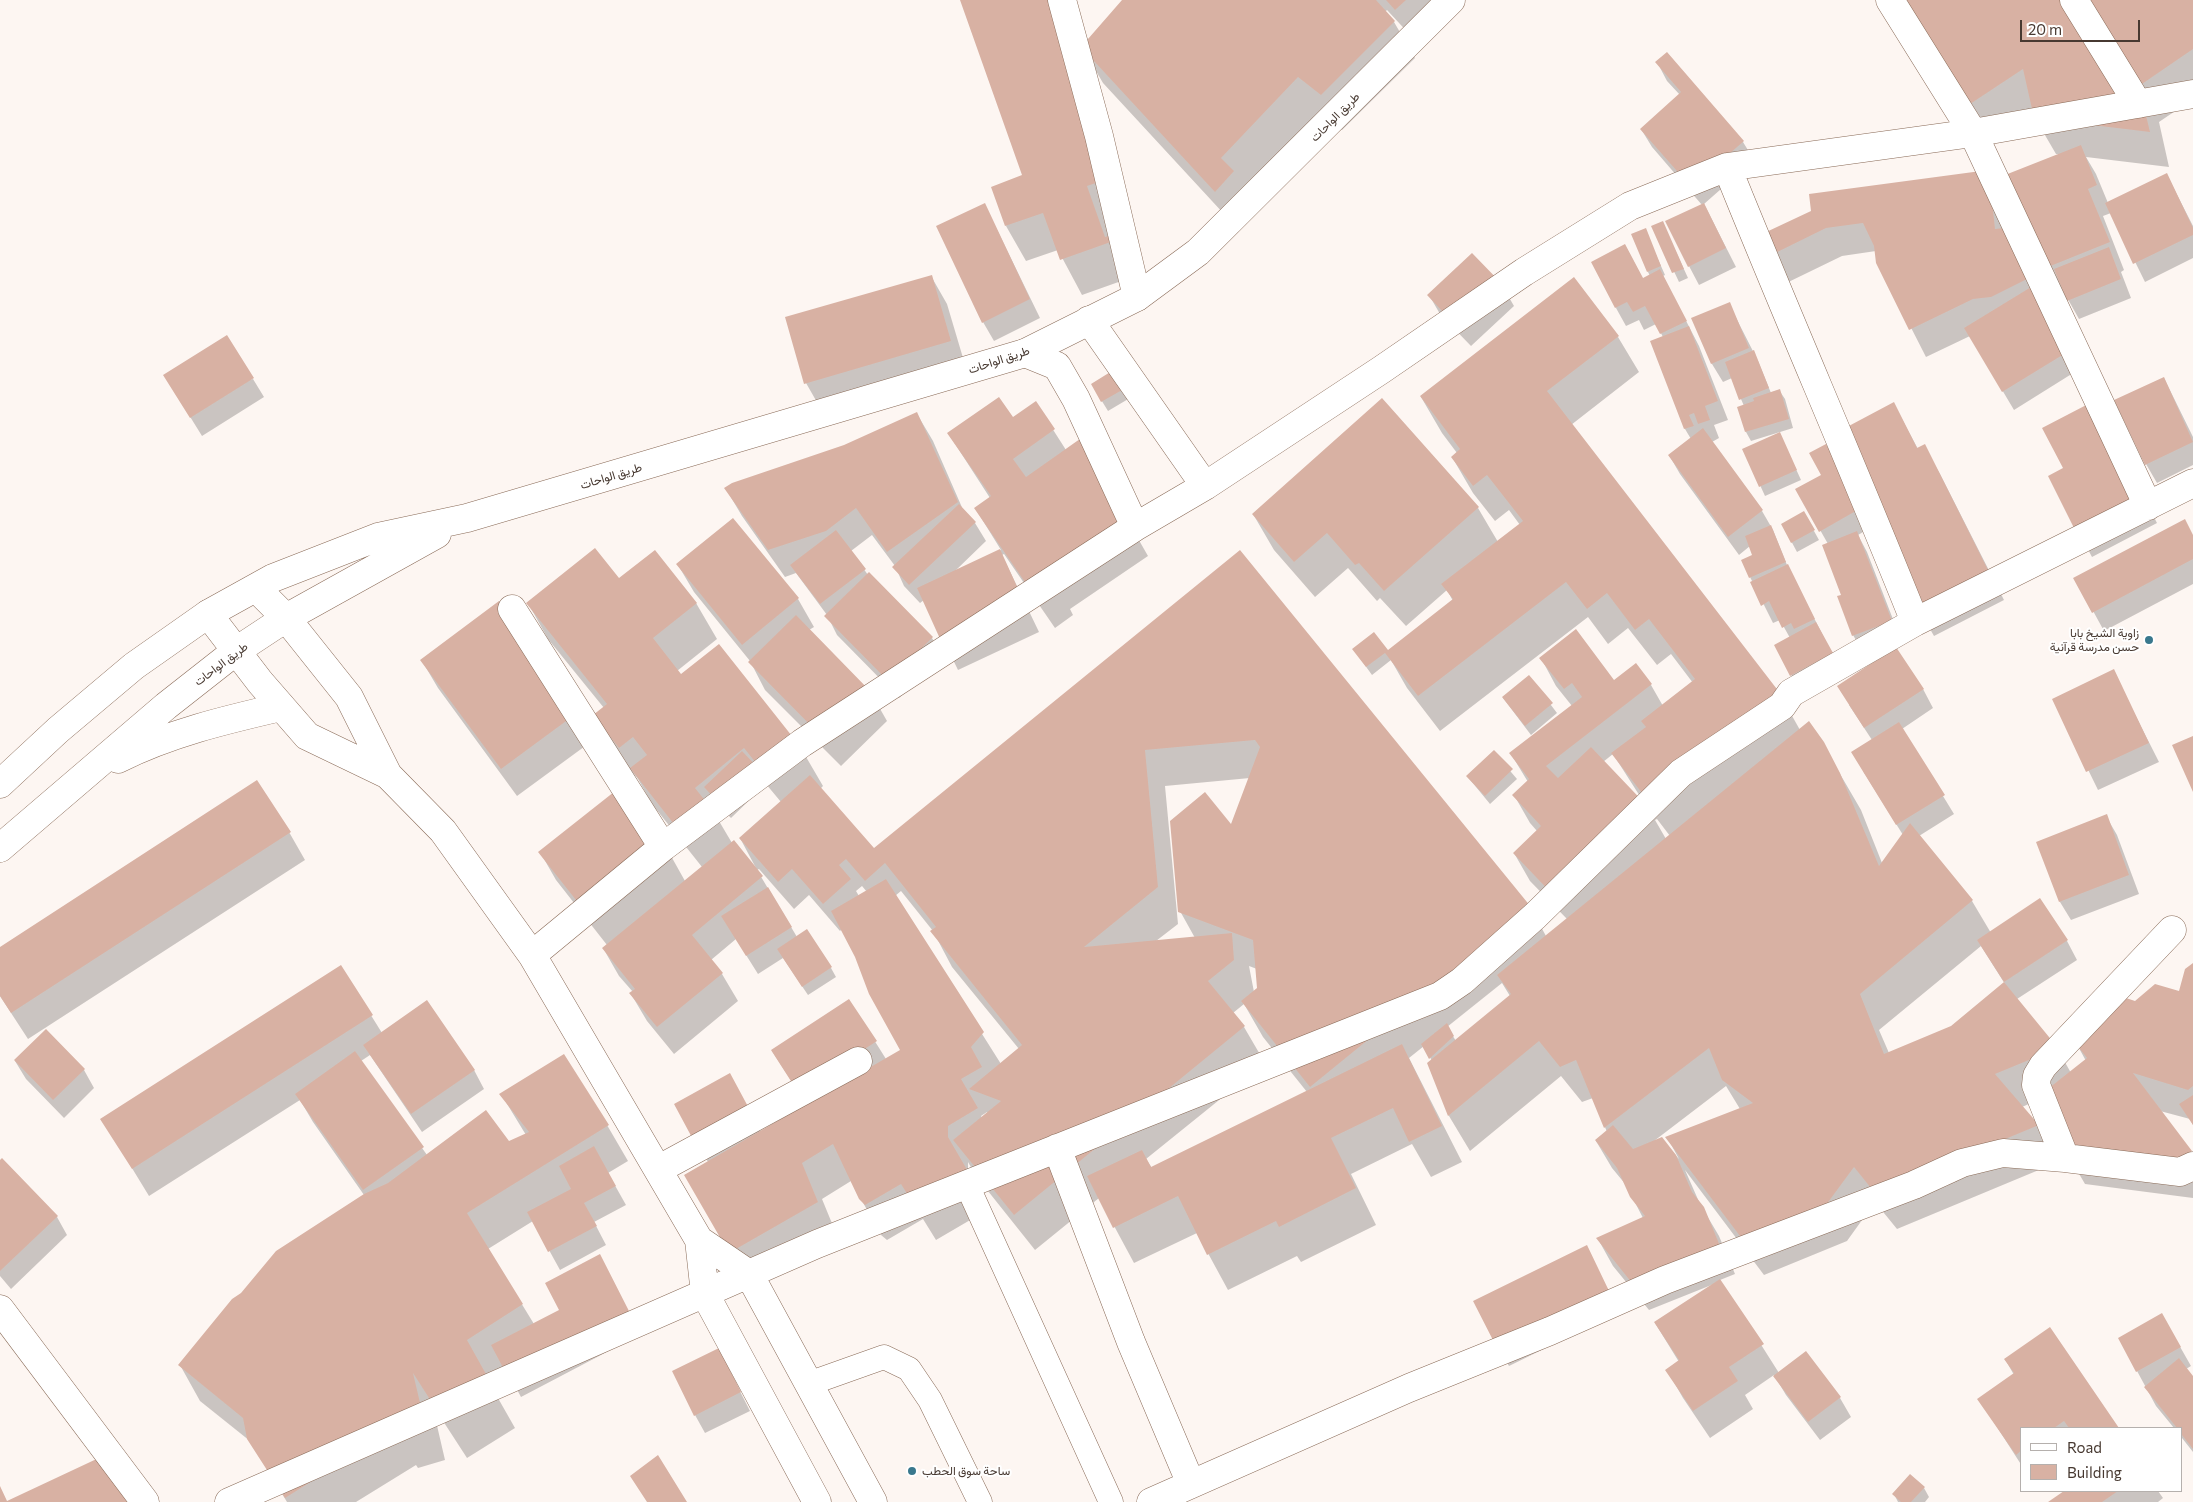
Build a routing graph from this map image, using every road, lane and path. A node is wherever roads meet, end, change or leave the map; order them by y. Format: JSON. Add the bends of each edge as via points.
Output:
{"nodes":[{"id":1,"x":1062,"y":0,"type":"edge"},
{"id":2,"x":1451,"y":0,"type":"edge"},
{"id":3,"x":1890,"y":0,"type":"edge"},
{"id":4,"x":2074,"y":0,"type":"edge"},
{"id":5,"x":2193,"y":94,"type":"edge"},
{"id":6,"x":2138,"y":104,"type":"junction"},
{"id":7,"x":1973,"y":133,"type":"junction"},
{"id":8,"x":1727,"y":167,"type":"junction"},
{"id":9,"x":1137,"y":297,"type":"junction"},
{"id":10,"x":1089,"y":320,"type":"junction"},
{"id":11,"x":1025,"y":353,"type":"junction"},
{"id":12,"x":2193,"y":483,"type":"edge"},
{"id":13,"x":1205,"y":486,"type":"junction"},
{"id":14,"x":2148,"y":506,"type":"junction"},
{"id":15,"x":467,"y":518,"type":"junction"},
{"id":16,"x":1135,"y":527,"type":"junction"},
{"id":17,"x":257,"y":589,"type":"junction"},
{"id":18,"x":512,"y":609,"type":"dead end"},
{"id":19,"x":208,"y":614,"type":"junction"},
{"id":20,"x":286,"y":618,"type":"junction"},
{"id":21,"x":1915,"y":622,"type":"junction"},
{"id":22,"x":236,"y":651,"type":"junction"},
{"id":23,"x":281,"y":707,"type":"junction"},
{"id":24,"x":388,"y":775,"type":"junction"},
{"id":25,"x":83,"y":776,"type":"junction"},
{"id":26,"x":0,"y":784,"type":"edge"},
{"id":27,"x":664,"y":847,"type":"junction"},
{"id":28,"x":0,"y":848,"type":"edge"},
{"id":29,"x":2172,"y":930,"type":"dead end"},
{"id":30,"x":532,"y":955,"type":"junction"},
{"id":31,"x":858,"y":1061,"type":"dead end"},
{"id":32,"x":1057,"y":1148,"type":"junction"},
{"id":33,"x":2066,"y":1158,"type":"junction"},
{"id":34,"x":2193,"y":1166,"type":"edge"},
{"id":35,"x":659,"y":1169,"type":"junction"},
{"id":36,"x":966,"y":1185,"type":"junction"},
{"id":37,"x":699,"y":1240,"type":"junction"},
{"id":38,"x":749,"y":1274,"type":"junction"},
{"id":39,"x":705,"y":1294,"type":"junction"},
{"id":40,"x":0,"y":1308,"type":"edge"},
{"id":41,"x":808,"y":1384,"type":"junction"},
{"id":42,"x":1191,"y":1484,"type":"junction"},
{"id":43,"x":145,"y":1502,"type":"edge"},
{"id":44,"x":230,"y":1502,"type":"edge"},
{"id":45,"x":817,"y":1502,"type":"edge"},
{"id":46,"x":873,"y":1502,"type":"edge"},
{"id":47,"x":980,"y":1502,"type":"edge"},
{"id":48,"x":1111,"y":1502,"type":"edge"},
{"id":49,"x":1151,"y":1502,"type":"edge"}],
"edges":[{"from":1,"to":9,"type":"street","via":[[1099,136]]},
{"from":2,"to":9,"type":"street","name":"طريق الواحات","via":[[1198,252]]},
{"from":3,"to":7,"type":"street"},
{"from":4,"to":6,"type":"street"},
{"from":5,"to":6,"type":"street"},
{"from":6,"to":7,"type":"street"},
{"from":7,"to":8,"type":"street"},
{"from":7,"to":14,"type":"street"},
{"from":8,"to":13,"type":"street","via":[[1630,206],[1524,272]]},
{"from":8,"to":21,"type":"street"},
{"from":9,"to":10,"type":"street","name":"طريق الواحات"},
{"from":10,"to":11,"type":"street","name":"طريق الواحات"},
{"from":10,"to":13,"type":"street"},
{"from":11,"to":15,"type":"street","name":"طريق الواحات"},
{"from":11,"to":16,"type":"street","via":[[1057,366]]},
{"from":12,"to":14,"type":"street"},
{"from":13,"to":16,"type":"street"},
{"from":14,"to":21,"type":"street"},
{"from":15,"to":17,"type":"street","name":"طريق الواحات","via":[[378,537],[273,578]]},
{"from":15,"to":20,"type":"street","name":"طريق الواحات"},
{"from":16,"to":27,"type":"street","via":[[802,742]]},
{"from":17,"to":19,"type":"street","name":"طريق الواحات"},
{"from":17,"to":20,"type":"street"},
{"from":18,"to":27,"type":"street"},
{"from":19,"to":22,"type":"street"},
{"from":19,"to":26,"type":"street","name":"طريق الواحات","via":[[134,666]]},
{"from":20,"to":22,"type":"street","name":"طريق الواحات"},
{"from":20,"to":24,"type":"street","via":[[349,697]]},
{"from":21,"to":32,"type":"street","via":[[1791,692],[1782,706],[1680,773],[1535,916],[1462,981],[1440,996]]},
{"from":22,"to":23,"type":"street"},
{"from":22,"to":25,"type":"street","name":"طريق الواحات"},
{"from":23,"to":24,"type":"street","via":[[307,736]]},
{"from":23,"to":25,"type":"street","via":[[202,726],[147,745]]},
{"from":24,"to":30,"type":"street","via":[[442,831]]},
{"from":25,"to":28,"type":"street","name":"طريق الواحات"},
{"from":27,"to":30,"type":"street"},
{"from":29,"to":33,"type":"street","via":[[2037,1076],[2036,1085]]},
{"from":30,"to":35,"type":"street"},
{"from":31,"to":35,"type":"street"},
{"from":32,"to":36,"type":"street"},
{"from":32,"to":42,"type":"street","via":[[1131,1342]]},
{"from":33,"to":34,"type":"street","via":[[2180,1172]]},
{"from":33,"to":42,"type":"street","via":[[2003,1153],[1962,1163],[1914,1185],[1664,1280]]},
{"from":35,"to":37,"type":"street"},
{"from":36,"to":38,"type":"street"},
{"from":36,"to":48,"type":"lane"},
{"from":37,"to":38,"type":"street"},
{"from":37,"to":39,"type":"street"},
{"from":38,"to":39,"type":"street"},
{"from":38,"to":41,"type":"street"},
{"from":39,"to":44,"type":"street"},
{"from":39,"to":45,"type":"street"},
{"from":40,"to":43,"type":"street"},
{"from":41,"to":46,"type":"street"},
{"from":41,"to":47,"type":"lane","via":[[884,1357],[909,1368],[930,1400]]},
{"from":42,"to":49,"type":"street"}]}
